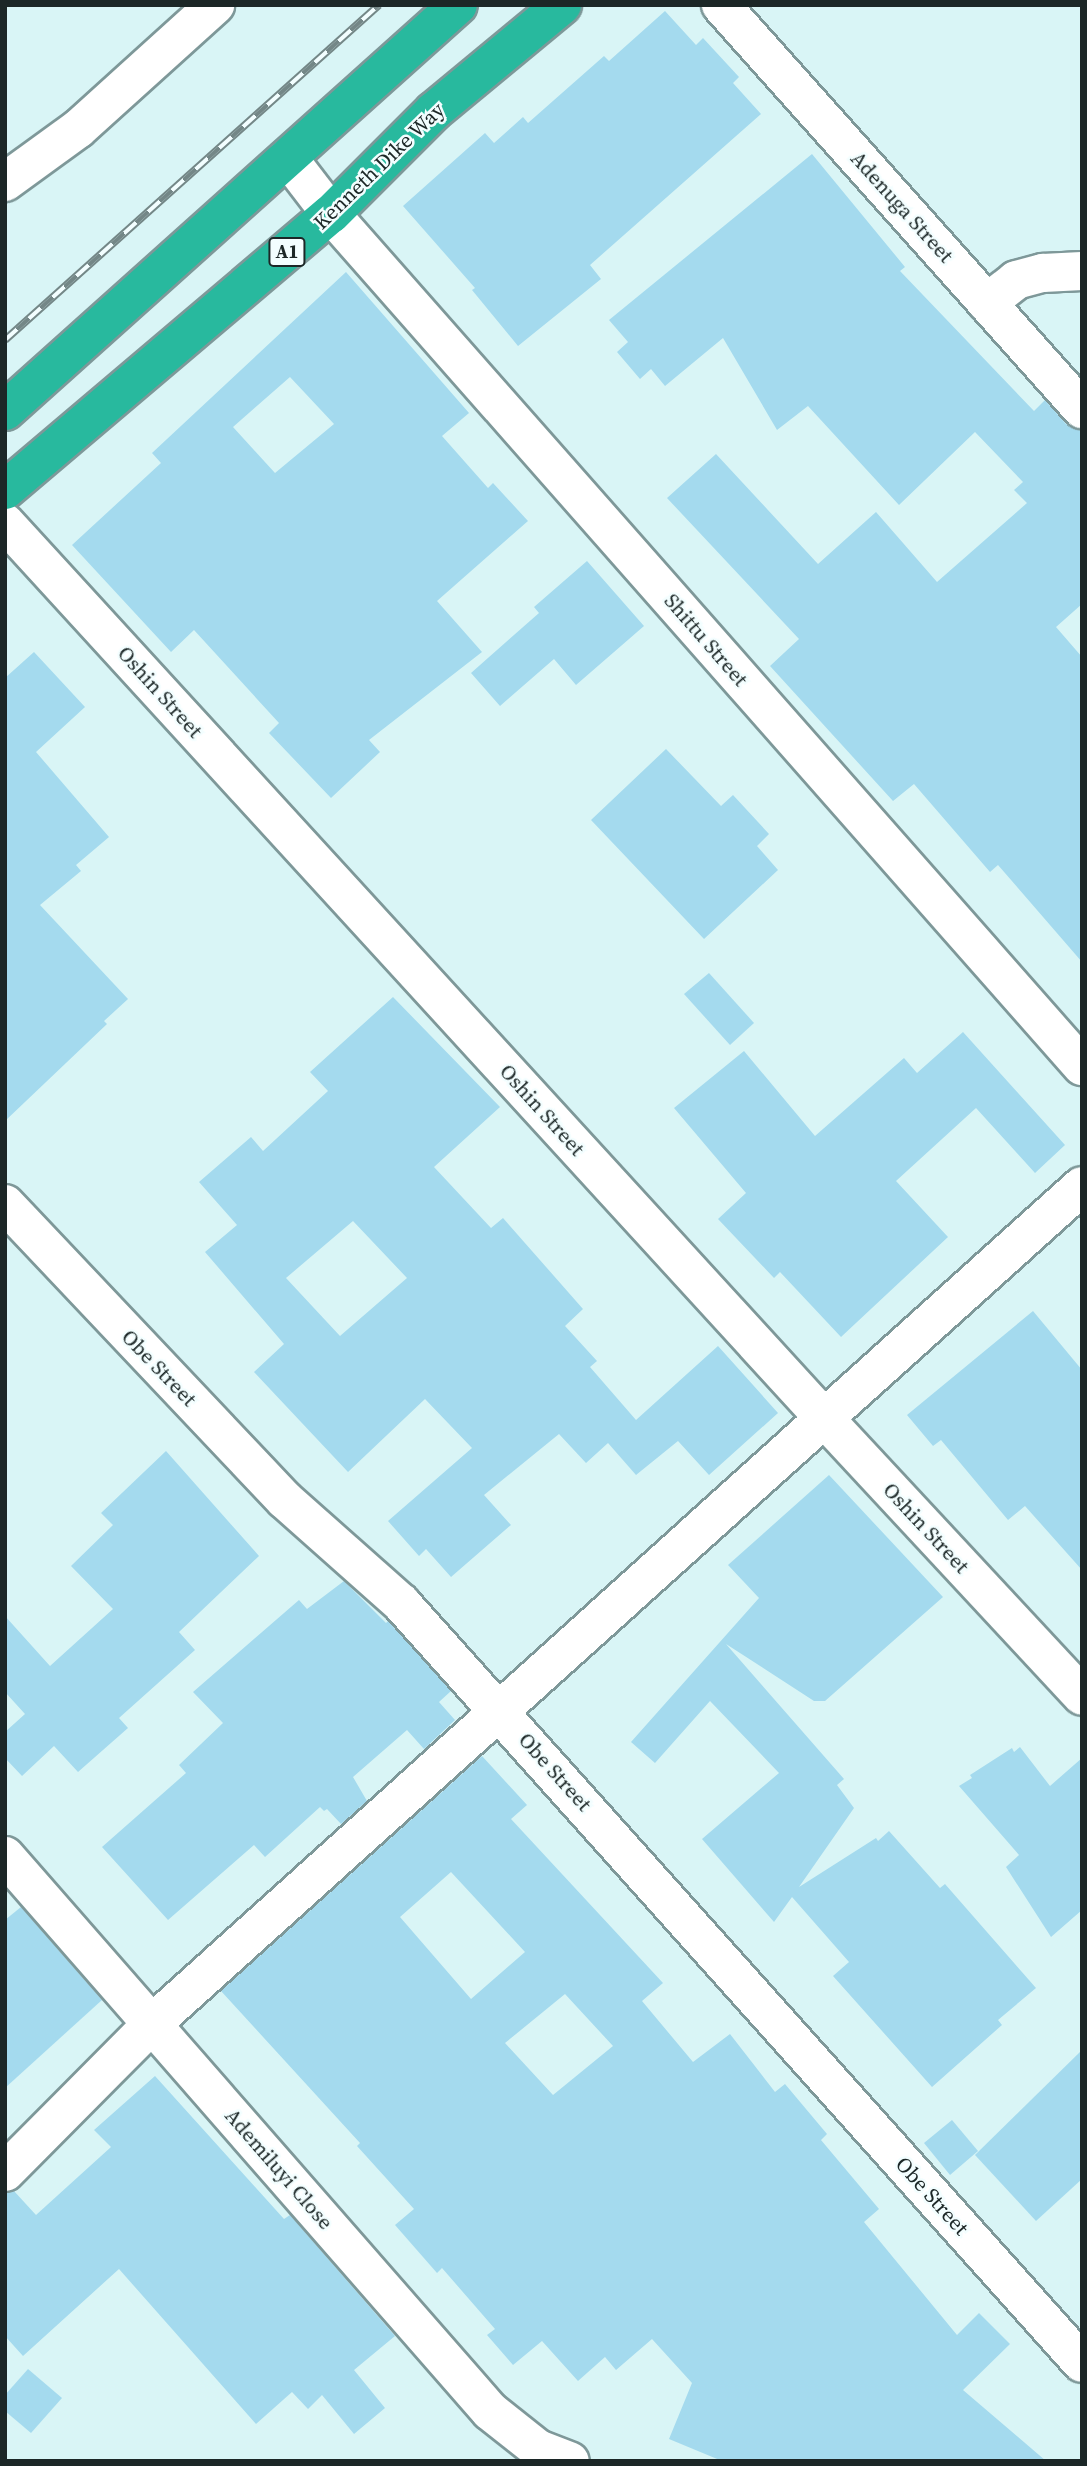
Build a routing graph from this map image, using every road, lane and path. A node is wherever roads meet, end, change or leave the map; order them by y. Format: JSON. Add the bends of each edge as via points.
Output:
{"nodes":[{"id":1,"x":215,"y":5,"type":"edge"},
{"id":2,"x":458,"y":5,"type":"edge"},
{"id":3,"x":562,"y":5,"type":"edge"},
{"id":4,"x":721,"y":5,"type":"edge"},
{"id":5,"x":288,"y":158,"type":"junction"},
{"id":6,"x":5,"y":182,"type":"edge"},
{"id":7,"x":331,"y":214,"type":"junction"},
{"id":8,"x":1082,"y":271,"type":"edge"},
{"id":9,"x":987,"y":303,"type":"junction"},
{"id":10,"x":1082,"y":408,"type":"edge"},
{"id":11,"x":5,"y":411,"type":"edge"},
{"id":12,"x":5,"y":490,"type":"edge"},
{"id":13,"x":5,"y":523,"type":"edge"},
{"id":14,"x":1082,"y":1066,"type":"edge"},
{"id":15,"x":1082,"y":1186,"type":"edge"},
{"id":16,"x":5,"y":1204,"type":"edge"},
{"id":17,"x":824,"y":1418,"type":"junction"},
{"id":18,"x":1082,"y":1696,"type":"edge"},
{"id":19,"x":501,"y":1712,"type":"junction"},
{"id":20,"x":5,"y":1856,"type":"edge"},
{"id":21,"x":153,"y":2023,"type":"junction"},
{"id":22,"x":5,"y":2172,"type":"edge"},
{"id":23,"x":1082,"y":2363,"type":"edge"},
{"id":24,"x":570,"y":2461,"type":"edge"}],
"edges":[{"from":1,"to":6,"type":"street","via":[[78,129]]},
{"from":2,"to":5,"type":"highway"},
{"from":3,"to":7,"type":"highway","name":"Kenneth Dike Way","number":"A1","via":[[434,111]]},
{"from":4,"to":9,"type":"street","name":"Adenuga Street"},
{"from":5,"to":7,"type":"street","name":"Shittu Street"},
{"from":5,"to":11,"type":"highway"},
{"from":7,"to":12,"type":"highway","name":"Kenneth Dike Way","number":"A1"},
{"from":7,"to":14,"type":"street","name":"Shittu Street"},
{"from":8,"to":9,"type":"street","via":[[1016,280]]},
{"from":9,"to":10,"type":"street","name":"Adenuga Street"},
{"from":13,"to":17,"type":"street","name":"Oshin Street"},
{"from":15,"to":17,"type":"street"},
{"from":16,"to":19,"type":"street","name":"Obe Street","via":[[285,1500],[401,1603]]},
{"from":17,"to":18,"type":"street","name":"Oshin Street"},
{"from":17,"to":19,"type":"street"},
{"from":19,"to":21,"type":"street"},
{"from":19,"to":23,"type":"street","name":"Obe Street"},
{"from":20,"to":21,"type":"street","name":"Ademiluyi Close"},
{"from":21,"to":22,"type":"street"},
{"from":21,"to":24,"type":"street","name":"Ademiluyi Close","via":[[490,2411],[538,2449]]}]}
